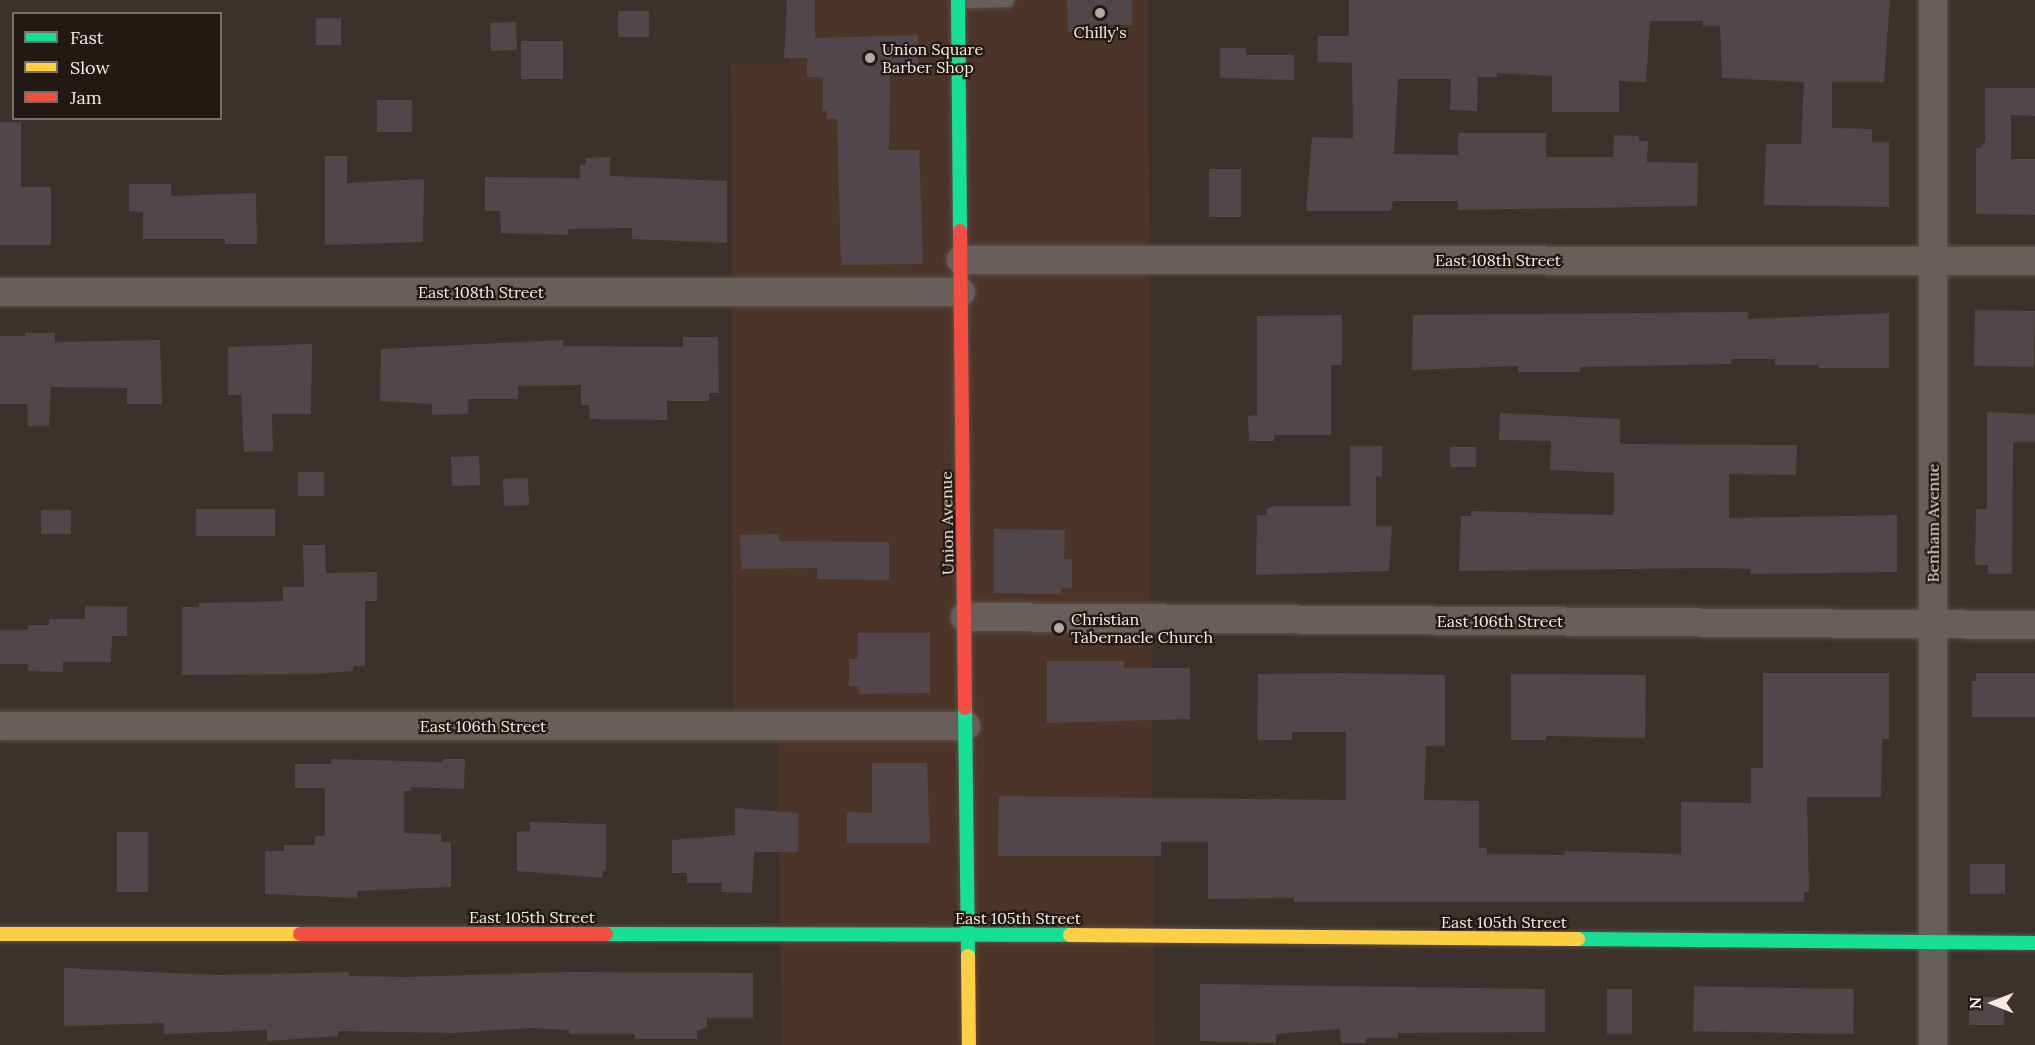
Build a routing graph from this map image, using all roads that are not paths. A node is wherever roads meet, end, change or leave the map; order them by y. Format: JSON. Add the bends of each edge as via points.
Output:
{"nodes":[{"id":1,"x":958,"y":0,"type":"edge"},
{"id":2,"x":1007,"y":0,"type":"edge"},
{"id":3,"x":1933,"y":0,"type":"edge"},
{"id":4,"x":961,"y":260,"type":"junction"},
{"id":5,"x":1933,"y":260,"type":"junction"},
{"id":6,"x":2035,"y":261,"type":"edge"},
{"id":7,"x":0,"y":292,"type":"edge"},
{"id":8,"x":961,"y":292,"type":"junction"},
{"id":9,"x":965,"y":617,"type":"junction"},
{"id":10,"x":1933,"y":625,"type":"junction"},
{"id":11,"x":2035,"y":625,"type":"edge"},
{"id":12,"x":0,"y":726,"type":"edge"},
{"id":13,"x":966,"y":726,"type":"junction"},
{"id":14,"x":0,"y":934,"type":"edge"},
{"id":15,"x":968,"y":934,"type":"junction"},
{"id":16,"x":1933,"y":942,"type":"junction"},
{"id":17,"x":2035,"y":943,"type":"edge"},
{"id":18,"x":969,"y":1045,"type":"edge"},
{"id":19,"x":1934,"y":1045,"type":"edge"}],
"edges":[{"from":1,"to":2,"type":"lane"},
{"from":1,"to":4,"type":"street","name":"Union Avenue"},
{"from":3,"to":5,"type":"street","name":"Benham Avenue"},
{"from":4,"to":5,"type":"street","name":"East 108th Street"},
{"from":4,"to":8,"type":"street","name":"Union Avenue"},
{"from":5,"to":6,"type":"street","name":"East 108th Street"},
{"from":5,"to":10,"type":"street","name":"Benham Avenue"},
{"from":7,"to":8,"type":"street","name":"East 108th Street"},
{"from":8,"to":9,"type":"street","name":"Union Avenue"},
{"from":9,"to":10,"type":"street","name":"East 106th Street"},
{"from":9,"to":13,"type":"street","name":"Union Avenue"},
{"from":10,"to":11,"type":"street","name":"East 106th Street"},
{"from":10,"to":16,"type":"street","name":"Benham Avenue"},
{"from":12,"to":13,"type":"street","name":"East 106th Street"},
{"from":13,"to":15,"type":"street","name":"Union Avenue"},
{"from":14,"to":15,"type":"street","name":"East 105th Street"},
{"from":15,"to":16,"type":"street","name":"East 105th Street"},
{"from":15,"to":18,"type":"street","name":"Union Avenue"},
{"from":16,"to":17,"type":"street","name":"East 105th Street"},
{"from":16,"to":19,"type":"street","name":"Benham Avenue"}]}
